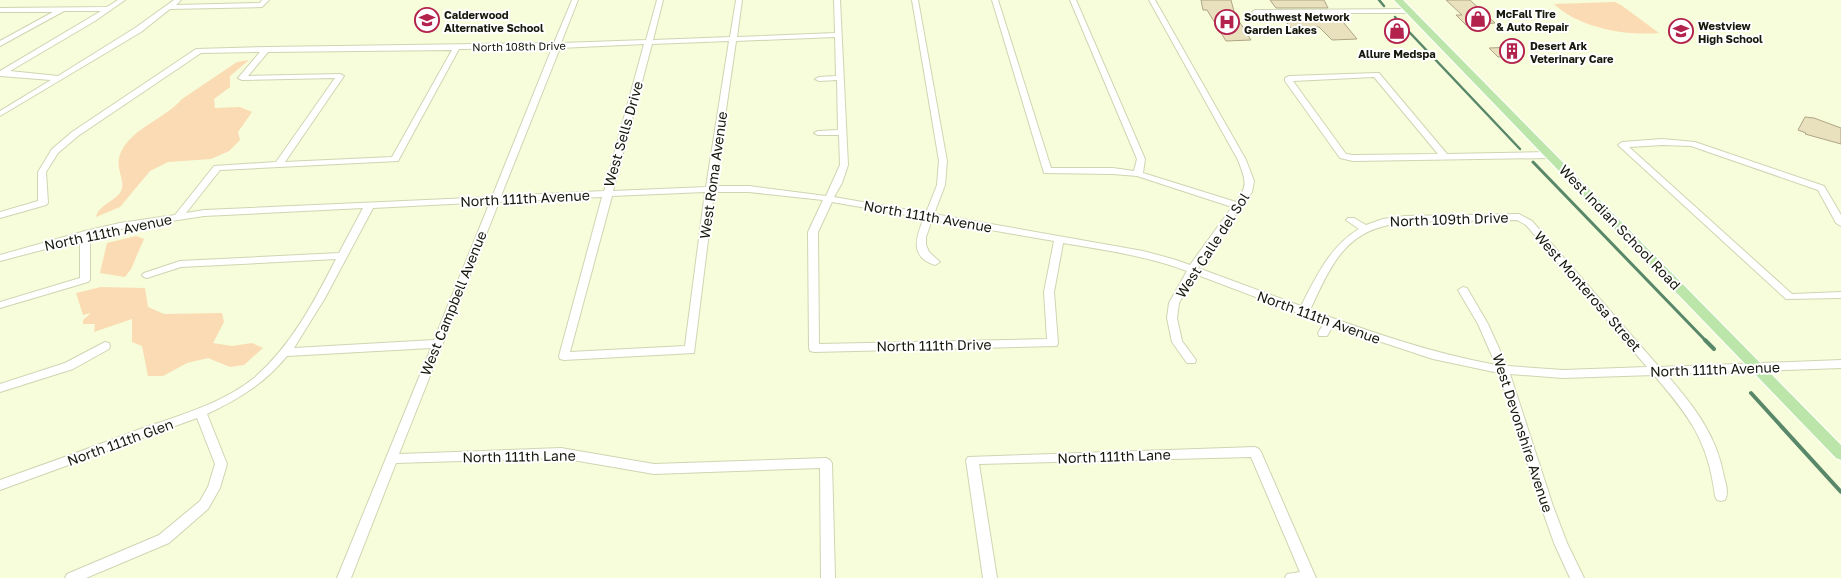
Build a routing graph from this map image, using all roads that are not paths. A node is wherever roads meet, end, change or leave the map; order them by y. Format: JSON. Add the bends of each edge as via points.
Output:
{"nodes":[{"id":1,"x":122,"y":0,"type":"edge"},
{"id":2,"x":178,"y":0,"type":"edge"},
{"id":3,"x":575,"y":0,"type":"edge"},
{"id":4,"x":660,"y":0,"type":"edge"},
{"id":5,"x":739,"y":0,"type":"edge"},
{"id":6,"x":837,"y":0,"type":"edge"},
{"id":7,"x":915,"y":0,"type":"edge"},
{"id":8,"x":995,"y":0,"type":"edge"},
{"id":9,"x":1073,"y":0,"type":"edge"},
{"id":10,"x":1152,"y":0,"type":"edge"},
{"id":11,"x":1398,"y":0,"type":"edge"},
{"id":12,"x":264,"y":2,"type":"edge"},
{"id":13,"x":170,"y":7,"type":"junction"},
{"id":14,"x":64,"y":9,"type":"junction"},
{"id":15,"x":111,"y":9,"type":"junction"},
{"id":16,"x":0,"y":10,"type":"edge"},
{"id":17,"x":1408,"y":11,"type":"junction"},
{"id":18,"x":1255,"y":12,"type":"dead end"},
{"id":19,"x":838,"y":35,"type":"junction"},
{"id":20,"x":734,"y":39,"type":"junction"},
{"id":21,"x":650,"y":42,"type":"junction"},
{"id":22,"x":0,"y":44,"type":"edge"},
{"id":23,"x":558,"y":45,"type":"junction"},
{"id":24,"x":457,"y":47,"type":"junction"},
{"id":25,"x":267,"y":49,"type":"junction"},
{"id":26,"x":1,"y":73,"type":"edge"},
{"id":27,"x":60,"y":78,"type":"junction"},
{"id":28,"x":840,"y":78,"type":"junction"},
{"id":29,"x":819,"y":79,"type":"dead end"},
{"id":30,"x":0,"y":114,"type":"edge"},
{"id":31,"x":843,"y":132,"type":"junction"},
{"id":32,"x":818,"y":133,"type":"dead end"},
{"id":33,"x":1549,"y":154,"type":"junction"},
{"id":34,"x":1444,"y":156,"type":"junction"},
{"id":35,"x":279,"y":165,"type":"junction"},
{"id":36,"x":1138,"y":174,"type":"junction"},
{"id":37,"x":710,"y":189,"type":"junction"},
{"id":38,"x":606,"y":194,"type":"junction"},
{"id":39,"x":829,"y":198,"type":"junction"},
{"id":40,"x":494,"y":199,"type":"junction"},
{"id":41,"x":369,"y":206,"type":"junction"},
{"id":42,"x":1238,"y":206,"type":"junction"},
{"id":43,"x":0,"y":215,"type":"edge"},
{"id":44,"x":179,"y":216,"type":"junction"},
{"id":45,"x":929,"y":216,"type":"junction"},
{"id":46,"x":1519,"y":217,"type":"joint"},
{"id":47,"x":1351,"y":220,"type":"dead end"},
{"id":48,"x":1841,"y":224,"type":"edge"},
{"id":49,"x":1364,"y":228,"type":"junction"},
{"id":50,"x":85,"y":234,"type":"junction"},
{"id":51,"x":1059,"y":238,"type":"junction"},
{"id":52,"x":341,"y":256,"type":"junction"},
{"id":53,"x":0,"y":258,"type":"edge"},
{"id":54,"x":935,"y":262,"type":"dead end"},
{"id":55,"x":1192,"y":270,"type":"junction"},
{"id":56,"x":147,"y":275,"type":"dead end"},
{"id":57,"x":1463,"y":290,"type":"dead end"},
{"id":58,"x":1841,"y":295,"type":"edge"},
{"id":59,"x":0,"y":305,"type":"edge"},
{"id":60,"x":1304,"y":311,"type":"junction"},
{"id":61,"x":1331,"y":321,"type":"junction"},
{"id":62,"x":1323,"y":333,"type":"dead end"},
{"id":63,"x":437,"y":344,"type":"junction"},
{"id":64,"x":105,"y":346,"type":"dead end"},
{"id":65,"x":286,"y":352,"type":"junction"},
{"id":66,"x":564,"y":356,"type":"joint"},
{"id":67,"x":1191,"y":360,"type":"dead end"},
{"id":68,"x":1841,"y":364,"type":"edge"},
{"id":69,"x":1758,"y":368,"type":"junction"},
{"id":70,"x":1504,"y":370,"type":"junction"},
{"id":71,"x":1658,"y":371,"type":"junction"},
{"id":72,"x":0,"y":388,"type":"edge"},
{"id":73,"x":201,"y":412,"type":"junction"},
{"id":74,"x":1841,"y":454,"type":"edge"},
{"id":75,"x":391,"y":460,"type":"junction"},
{"id":76,"x":0,"y":485,"type":"edge"},
{"id":77,"x":1721,"y":496,"type":"dead end"},
{"id":78,"x":1308,"y":577,"type":"edge"},
{"id":79,"x":72,"y":578,"type":"edge"},
{"id":80,"x":344,"y":578,"type":"edge"},
{"id":81,"x":828,"y":578,"type":"edge"},
{"id":82,"x":990,"y":578,"type":"edge"},
{"id":83,"x":1292,"y":578,"type":"edge"},
{"id":84,"x":1577,"y":578,"type":"edge"}],
"edges":[{"from":1,"to":15,"type":"street"},
{"from":2,"to":13,"type":"street"},
{"from":3,"to":23,"type":"street","name":"West Campbell Avenue"},
{"from":4,"to":21,"type":"street","name":"West Sells Drive"},
{"from":5,"to":20,"type":"street","name":"West Roma Avenue"},
{"from":6,"to":19,"type":"street"},
{"from":7,"to":45,"type":"street","via":[[943,161],[941,185]]},
{"from":8,"to":36,"type":"street","via":[[1047,171]]},
{"from":9,"to":36,"type":"street","via":[[1142,159]]},
{"from":10,"to":42,"type":"street","name":"West Calle del Sol","via":[[1248,172],[1248,192]]},
{"from":11,"to":17,"type":"main road","name":"West Indian School Road"},
{"from":12,"to":13,"type":"street"},
{"from":13,"to":27,"type":"street"},
{"from":14,"to":15,"type":"street"},
{"from":14,"to":16,"type":"street"},
{"from":14,"to":22,"type":"street"},
{"from":15,"to":26,"type":"street"},
{"from":17,"to":18,"type":"street"},
{"from":17,"to":33,"type":"main road","name":"West Indian School Road"},
{"from":19,"to":20,"type":"street","name":"North 108th Drive"},
{"from":19,"to":28,"type":"street"},
{"from":20,"to":21,"type":"street","name":"North 108th Drive"},
{"from":20,"to":37,"type":"street","name":"West Roma Avenue"},
{"from":21,"to":23,"type":"street","name":"North 108th Drive"},
{"from":21,"to":38,"type":"street","name":"West Sells Drive"},
{"from":23,"to":24,"type":"street","name":"North 108th Drive"},
{"from":23,"to":40,"type":"street","name":"West Campbell Avenue"},
{"from":24,"to":25,"type":"street","name":"North 108th Drive"},
{"from":24,"to":35,"type":"street","via":[[395,159]]},
{"from":25,"to":35,"type":"street","via":[[242,78],[340,76]]},
{"from":25,"to":43,"type":"street","name":"North 108th Drive","via":[[200,51],[75,134],[55,151],[42,172],[43,203]]},
{"from":26,"to":27,"type":"street"},
{"from":27,"to":30,"type":"street"},
{"from":28,"to":29,"type":"street"},
{"from":28,"to":31,"type":"street"},
{"from":31,"to":32,"type":"street"},
{"from":31,"to":39,"type":"street","via":[[843,170]]},
{"from":33,"to":34,"type":"street"},
{"from":33,"to":69,"type":"main road","name":"West Indian School Road"},
{"from":34,"to":34,"type":"street","via":[[1376,75],[1290,78],[1289,81],[1343,156]]},
{"from":35,"to":44,"type":"street","via":[[217,168]]},
{"from":36,"to":42,"type":"street"},
{"from":37,"to":38,"type":"street","name":"North 111th Avenue"},
{"from":37,"to":39,"type":"street","name":"North 111th Avenue","via":[[749,189]]},
{"from":37,"to":66,"type":"street","name":"West Roma Avenue","via":[[690,350]]},
{"from":38,"to":40,"type":"street","name":"North 111th Avenue"},
{"from":38,"to":66,"type":"street","name":"West Sells Drive"},
{"from":39,"to":45,"type":"street","name":"North 111th Avenue"},
{"from":39,"to":51,"type":"street","name":"North 111th Drive","via":[[813,232],[814,348],[1053,343],[1050,280]]},
{"from":40,"to":41,"type":"street","name":"North 111th Avenue"},
{"from":40,"to":63,"type":"street","name":"West Campbell Avenue"},
{"from":41,"to":44,"type":"street","name":"North 111th Avenue"},
{"from":41,"to":52,"type":"street","name":"North 111th Glen"},
{"from":42,"to":55,"type":"street","name":"West Calle del Sol"},
{"from":44,"to":50,"type":"street","name":"North 111th Avenue"},
{"from":45,"to":51,"type":"street","name":"North 111th Avenue"},
{"from":45,"to":54,"type":"street","via":[[920,246],[924,256]]},
{"from":46,"to":49,"type":"street","name":"North 109th Drive","via":[[1405,219]]},
{"from":46,"to":71,"type":"street","name":"West Monterosa Street","via":[[1529,224]]},
{"from":47,"to":49,"type":"street"},
{"from":48,"to":58,"type":"street","via":[[1821,188],[1692,144],[1622,145],[1790,297]]},
{"from":49,"to":60,"type":"street","name":"North 109th Drive","via":[[1347,239],[1339,249]]},
{"from":50,"to":53,"type":"street","name":"North 111th Avenue"},
{"from":50,"to":59,"type":"street","via":[[85,280]]},
{"from":51,"to":55,"type":"street","name":"North 111th Avenue","via":[[1143,254]]},
{"from":52,"to":56,"type":"street","via":[[180,264]]},
{"from":52,"to":65,"type":"street","name":"North 111th Glen"},
{"from":55,"to":60,"type":"street","name":"North 111th Avenue"},
{"from":55,"to":67,"type":"street","name":"West Calle del Sol","via":[[1174,302],[1172,318],[1177,342]]},
{"from":57,"to":70,"type":"street","name":"West Devonshire Avenue","via":[[1485,324]]},
{"from":60,"to":61,"type":"street","name":"North 111th Avenue"},
{"from":61,"to":62,"type":"street"},
{"from":61,"to":70,"type":"street","name":"North 111th Avenue","via":[[1424,354]]},
{"from":63,"to":65,"type":"street"},
{"from":63,"to":75,"type":"street","name":"West Campbell Avenue"},
{"from":64,"to":72,"type":"street","via":[[70,366]]},
{"from":65,"to":73,"type":"street","name":"North 111th Glen","via":[[256,382]]},
{"from":68,"to":69,"type":"street","name":"North 111th Avenue"},
{"from":69,"to":71,"type":"street","name":"North 111th Avenue"},
{"from":69,"to":74,"type":"main road","name":"West Indian School Road"},
{"from":70,"to":71,"type":"street","name":"North 111th Avenue","via":[[1547,374]]},
{"from":70,"to":84,"type":"street","name":"West Devonshire Avenue","via":[[1557,536]]},
{"from":71,"to":77,"type":"street","name":"West Monterosa Street","via":[[1710,442]]},
{"from":73,"to":76,"type":"street","name":"North 111th Glen"},
{"from":73,"to":79,"type":"street","via":[[221,464],[214,488],[204,505],[185,523],[155,543]]},
{"from":75,"to":80,"type":"street","name":"West Campbell Avenue"},
{"from":75,"to":81,"type":"street","name":"North 111th Lane","via":[[561,453],[654,469],[826,463]]},
{"from":78,"to":82,"type":"street","name":"North 111th Lane","via":[[1255,452],[972,460]]},
{"from":78,"to":83,"type":"street"}]}
